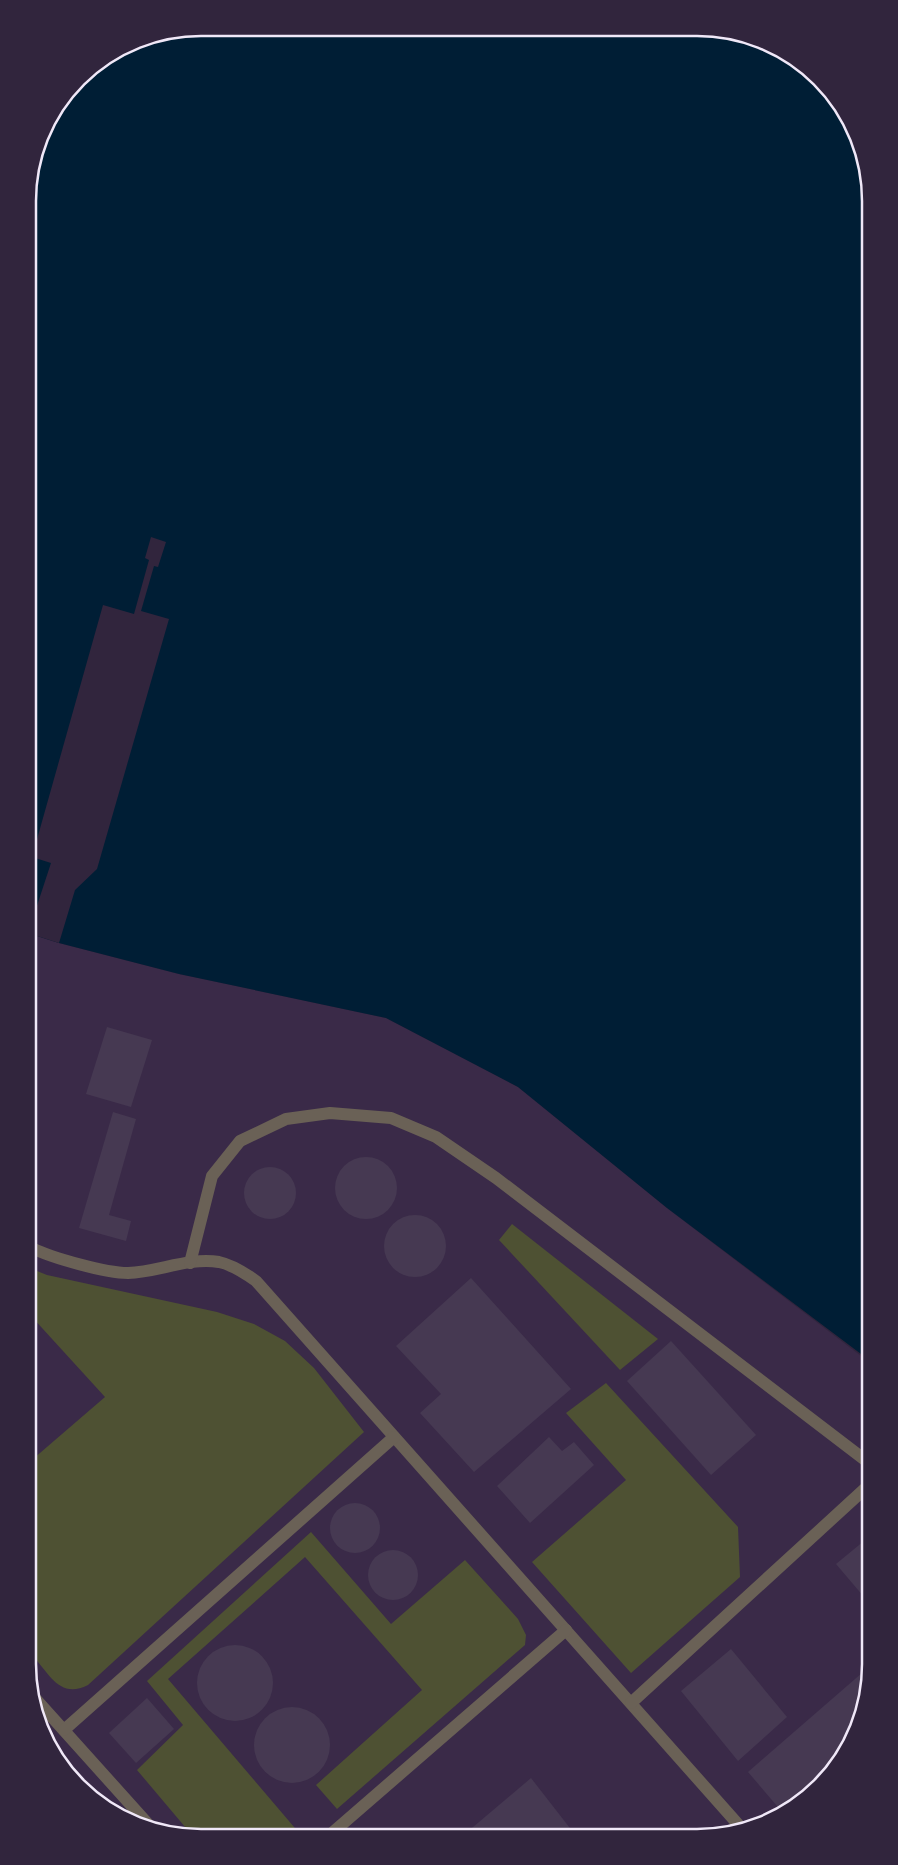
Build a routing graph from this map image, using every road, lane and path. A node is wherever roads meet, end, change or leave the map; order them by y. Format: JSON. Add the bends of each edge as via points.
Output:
{"nodes":[{"id":1,"x":36,"y":1249,"type":"edge"},
{"id":2,"x":190,"y":1263,"type":"junction"},
{"id":3,"x":394,"y":1437,"type":"junction"},
{"id":4,"x":861,"y":1457,"type":"edge"},
{"id":5,"x":861,"y":1492,"type":"edge"},
{"id":6,"x":566,"y":1630,"type":"junction"},
{"id":7,"x":631,"y":1703,"type":"junction"},
{"id":8,"x":41,"y":1704,"type":"edge"},
{"id":9,"x":64,"y":1730,"type":"junction"},
{"id":10,"x":142,"y":1817,"type":"edge"},
{"id":11,"x":737,"y":1824,"type":"edge"},
{"id":12,"x":337,"y":1829,"type":"edge"}],
"edges":[{"from":1,"to":2,"type":"lane","via":[[97,1268],[127,1273]]},
{"from":2,"to":3,"type":"lane","via":[[220,1262],[239,1269],[256,1281]]},
{"from":2,"to":4,"type":"lane","via":[[212,1176],[240,1141],[286,1119],[330,1113],[391,1118],[436,1137],[496,1178]]},
{"from":3,"to":6,"type":"lane"},
{"from":3,"to":9,"type":"lane"},
{"from":5,"to":7,"type":"lane"},
{"from":6,"to":7,"type":"lane"},
{"from":6,"to":12,"type":"lane"},
{"from":7,"to":11,"type":"lane"},
{"from":8,"to":9,"type":"lane"},
{"from":9,"to":10,"type":"lane"}]}
